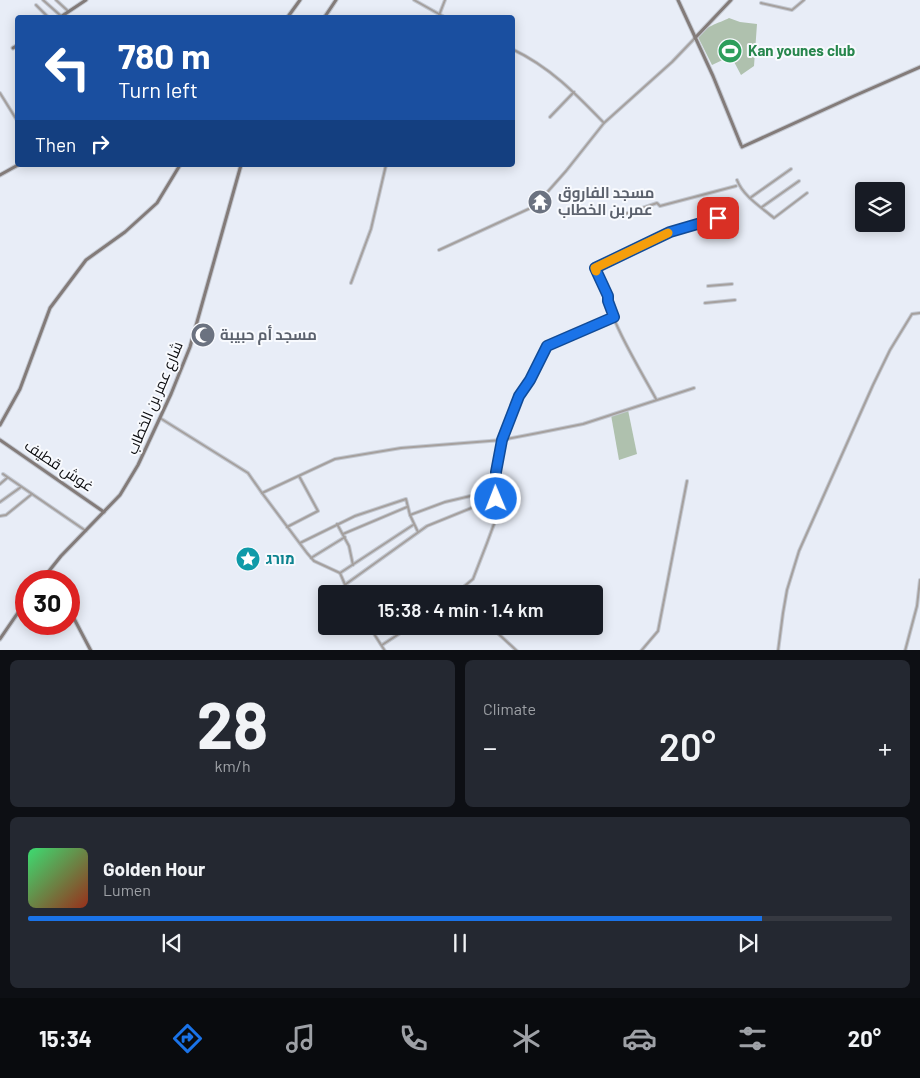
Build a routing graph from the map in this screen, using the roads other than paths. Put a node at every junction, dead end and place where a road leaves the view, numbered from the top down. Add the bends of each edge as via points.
1 (43, 0) edge
2 (56, 0) edge
3 (300, 0) edge
4 (336, 0) edge
5 (414, 0) edge
6 (445, 0) edge
7 (678, 0) edge
8 (730, 0) edge
9 (798, 0) edge
10 (804, 0) edge
11 (83, 1) edge
12 (761, 2) dead end
13 (798, 4) junction
14 (36, 5) dead end
15 (68, 12) junction
16 (440, 14) joint
17 (46, 15) edge
18 (58, 15) edge
19 (63, 15) edge
20 (289, 15) edge
21 (326, 15) edge
22 (695, 38) junction
23 (515, 50) edge
24 (920, 67) edge
25 (574, 92) junction
26 (0, 93) edge
27 (15, 117) edge
28 (550, 117) dead end
29 (604, 123) junction
30 (15, 167) edge
31 (179, 167) edge
32 (240, 167) edge
33 (386, 167) edge
34 (790, 169) dead end
35 (0, 176) edge
36 (737, 180) dead end
37 (799, 181) dead end
38 (736, 186) dead end
39 (807, 193) dead end
40 (750, 198) junction
41 (762, 208) junction
42 (730, 215) dead end
43 (616, 217) dead end
44 (439, 250) dead end
45 (351, 284) dead end
46 (732, 284) dead end
47 (708, 286) dead end
48 (735, 300) dead end
49 (705, 302) dead end
50 (920, 313) edge
51 (614, 317) junction
52 (694, 388) dead end
53 (656, 399) junction
54 (160, 418) junction
55 (0, 425) edge
56 (0, 440) edge
57 (502, 440) junction
58 (3, 474) dead end
59 (299, 476) junction
60 (8, 477) junction
61 (686, 481) dead end
62 (0, 484) edge
63 (21, 486) junction
64 (496, 490) junction
65 (262, 493) junction
66 (32, 494) junction
67 (496, 498) junction
68 (0, 502) edge
69 (408, 507) junction
70 (104, 512) junction
71 (410, 515) junction
72 (0, 516) edge
73 (337, 524) junction
74 (413, 524) junction
75 (288, 526) junction
76 (86, 531) junction
77 (418, 532) junction
78 (344, 536) junction
79 (299, 543) junction
80 (311, 558) junction
81 (352, 565) junction
82 (51, 570) edge
83 (340, 573) junction
84 (920, 580) edge
85 (346, 584) joint
86 (466, 585) edge
87 (15, 617) edge
88 (80, 629) edge
89 (375, 635) edge
90 (397, 635) edge
91 (500, 635) edge
92 (0, 639) edge
93 (382, 645) junction
94 (91, 650) edge
95 (385, 650) edge
96 (517, 650) edge
97 (640, 650) edge
98 (778, 650) edge
99 (905, 650) edge

1 - 18 street
2 - 15 street
3 - 20 street
4 - 21 street
5 - 16 street
6 - 16 street
7 - 22 street
8 - 22 street
9 - 13 street
10 - 13 street
11 - 15 street
12 - 13 street via 792,10
14 - 17 street
15 - 19 street
22 - 24 street via 742,146
22 - 29 street
23 - 25 street via 534,60
25 - 28 street
25 - 29 street
26 - 27 street
29 - 44 street via 535,206
30 - 35 street
31 - 55 street via 157,203 86,260 50,308 21,386
32 - 54 street, شارع عمر بن الخطاب via 190,347
33 - 45 street via 371,229
34 - 40 street
36 - 40 street
37 - 41 street
38 - 43 street via 660,206 657,203
39 - 41 street via 774,218
40 - 41 street
42 - 51 street via 670,232 595,268
46 - 47 street
48 - 49 street
50 - 98 street via 912,314 890,350 799,551 782,613
51 - 53 street
51 - 57 street via 547,346 519,396
52 - 53 street
53 - 57 street via 583,424
54 - 65 street via 248,473
54 - 70 street, شارع عمر بن الخطاب via 134,474
56 - 70 street, غوش قطيف
57 - 59 street via 401,448 334,459
57 - 64 street
58 - 60 street
59 - 65 street
59 - 75 street via 318,511
60 - 62 street
60 - 63 street
61 - 97 street via 658,632
63 - 66 street
63 - 68 street
64 - 67 street
64 - 71 street via 445,502
65 - 75 street
66 - 72 street via 6,515
66 - 76 street
67 - 77 street
67 - 86 street via 494,524 473,579
69 - 71 street
69 - 73 street via 406,499
69 - 78 street
70 - 76 street, شارع عمر بن الخطاب
71 - 74 street
73 - 78 street
73 - 79 street
74 - 77 street
74 - 81 street
75 - 79 street
76 - 82 street, شارع عمر بن الخطاب
77 - 85 street
78 - 80 street
78 - 81 street
79 - 80 street
80 - 83 street
81 - 83 street
83 - 85 street
84 - 99 street via 918,606
87 - 92 street
88 - 94 street
89 - 93 street
90 - 93 street
91 - 96 street
93 - 95 street

